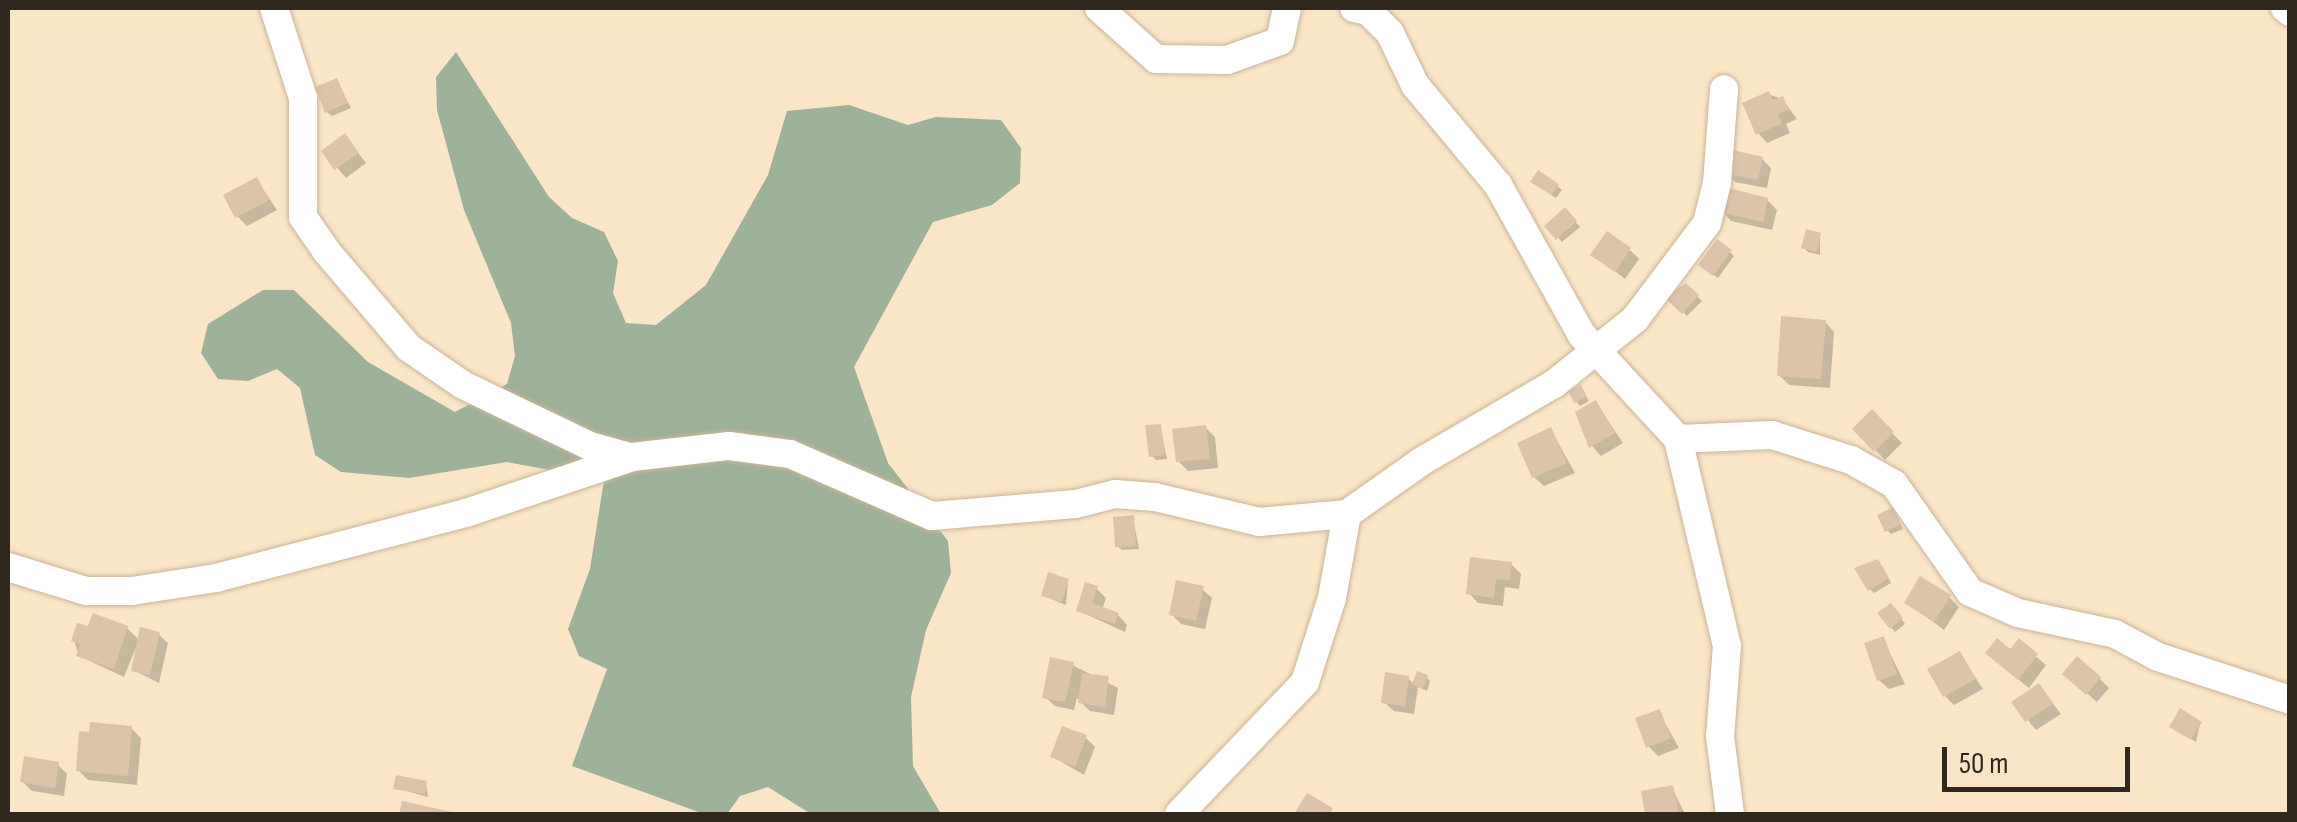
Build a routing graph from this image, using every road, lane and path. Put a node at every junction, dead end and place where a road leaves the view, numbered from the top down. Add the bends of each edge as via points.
1 (274, 8) edge
2 (1099, 8) edge
3 (1288, 8) edge
4 (1354, 8) edge
5 (1724, 90) dead end
6 (1596, 352) junction
7 (1678, 439) junction
8 (632, 457) junction
9 (1347, 514) junction
10 (8, 567) edge
11 (2290, 700) edge
12 (1179, 814) edge
13 (1730, 814) edge

1 - 8 street via 303,98 303,217 326,252 409,348 464,385 590,446
2 - 3 street via 1156,59 1227,60 1280,40
4 - 6 street via 1368,11 1390,32 1415,85 1498,185
5 - 6 street via 1717,183 1706,223 1659,292
6 - 7 street
6 - 9 street
7 - 11 street via 1772,435 1851,460 1894,484 1970,592 2018,613 2116,634 2158,657
7 - 13 street via 1727,646 1720,736
8 - 9 street via 766,446 932,516 1076,504 1115,494 1259,522
8 - 10 street via 466,513 216,578 132,591 86,590
9 - 12 street via 1332,598 1305,682

